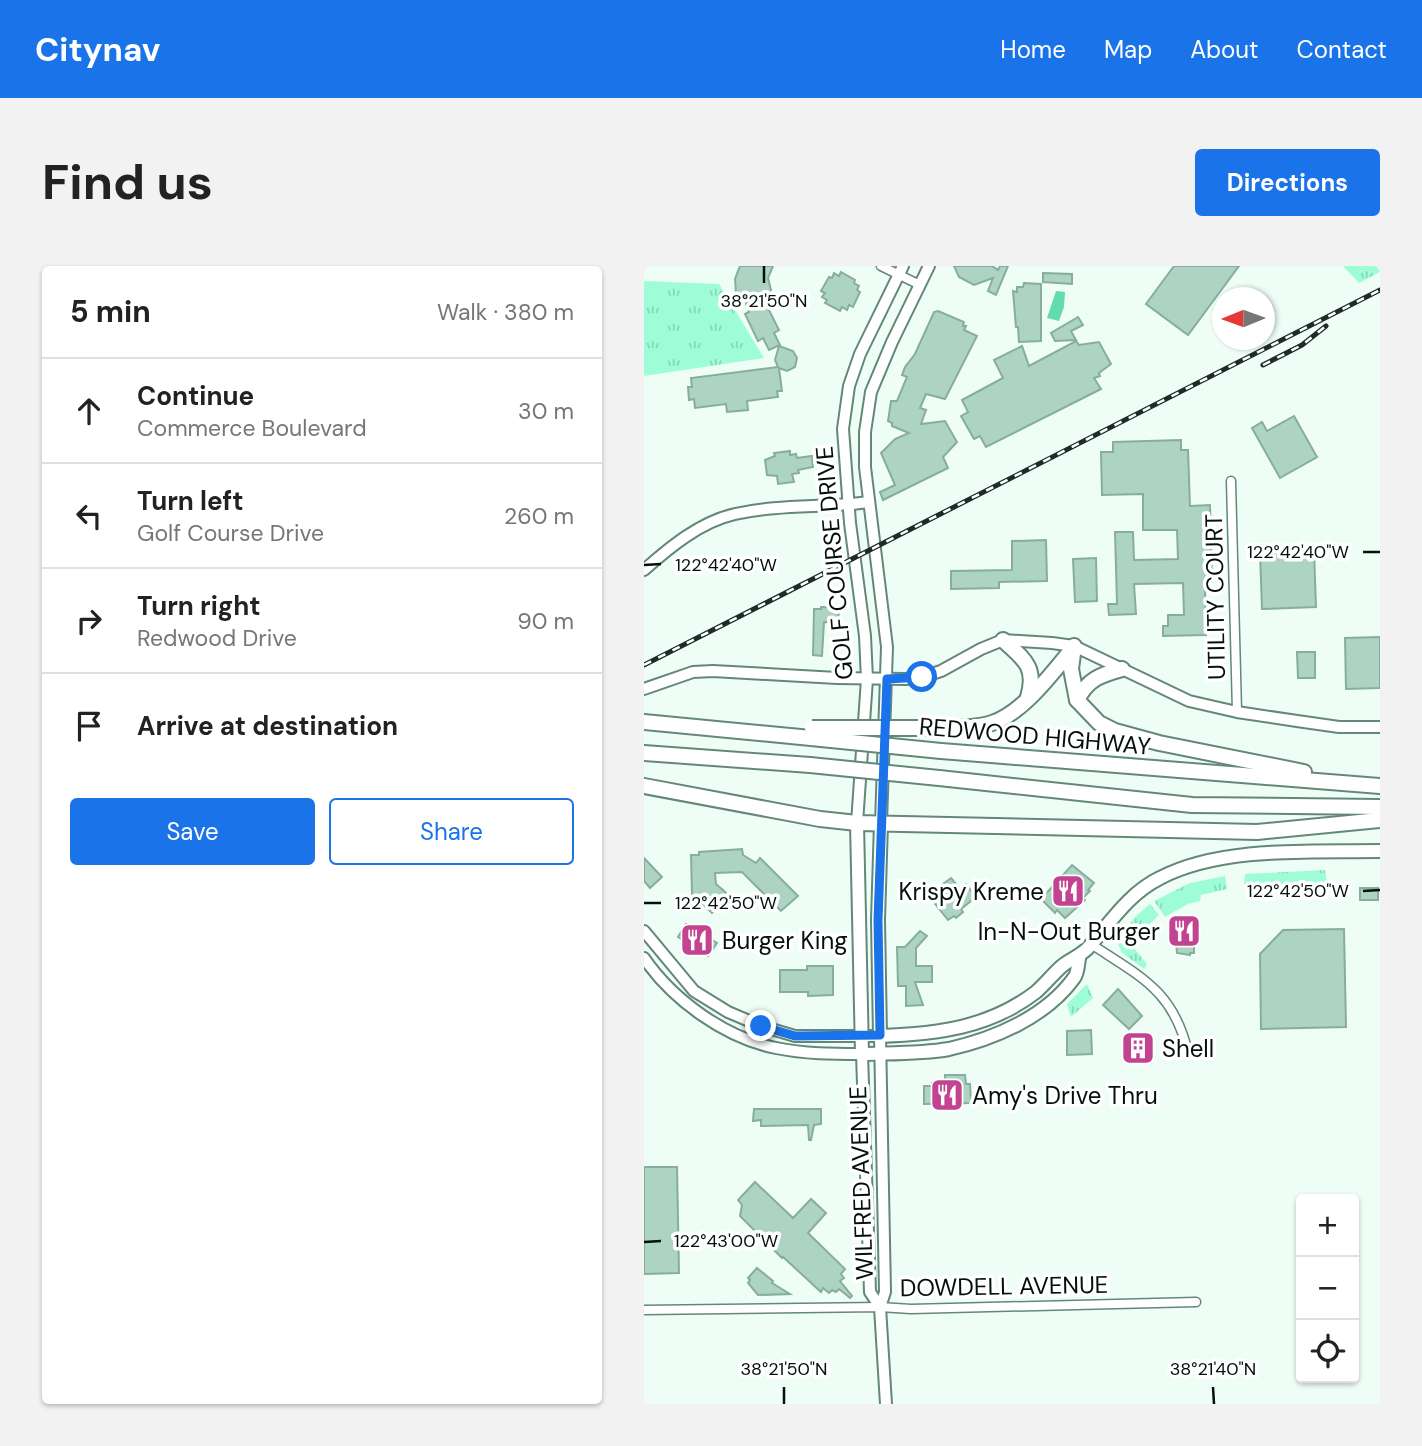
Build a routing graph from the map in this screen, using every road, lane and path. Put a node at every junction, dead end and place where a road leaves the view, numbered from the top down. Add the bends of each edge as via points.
1 (881, 266) edge
2 (929, 266) edge
3 (901, 270) edge
4 (920, 285) junction
5 (1231, 481) dead end
6 (869, 502) junction
7 (849, 505) junction
8 (644, 570) edge
9 (1003, 640) junction
10 (1074, 646) junction
11 (1122, 669) junction
12 (867, 679) junction
13 (887, 679) junction
14 (644, 689) edge
15 (1027, 698) junction
16 (1077, 700) junction
17 (1237, 712) junction
18 (651, 723) edge
19 (1380, 727) edge
20 (811, 733) junction
21 (644, 753) edge
22 (644, 786) edge
23 (1379, 786) edge
24 (1380, 807) edge
25 (1380, 820) edge
26 (857, 823) junction
27 (881, 823) junction
28 (1380, 851) edge
29 (644, 933) edge
30 (1091, 944) junction
31 (644, 958) edge
32 (1079, 958) junction
33 (728, 1012) junction
34 (720, 1026) junction
35 (880, 1035) junction
36 (861, 1036) junction
37 (880, 1053) junction
38 (862, 1054) junction
39 (1188, 1054) dead end
40 (1196, 1302) dead end
41 (880, 1307) junction
42 (644, 1310) edge
43 (886, 1404) edge

1 - 3 street
2 - 4 street, GOLF COURSE DRIVE
3 - 4 street
3 - 7 street, GOLF COURSE DRIVE via 849,386 843,429
4 - 6 street, GOLF COURSE DRIVE via 871,392 865,432
5 - 17 street, UTILITY COURT
6 - 7 street
6 - 13 street, GOLF COURSE DRIVE
7 - 8 street via 733,514 694,531
7 - 12 street, GOLF COURSE DRIVE
9 - 10 street
9 - 13 street via 941,671
9 - 15 highway via 1029,668 1032,682
10 - 11 street
10 - 15 highway
10 - 16 highway
11 - 16 highway via 1093,679
11 - 17 street via 1189,701
12 - 13 street
12 - 14 street via 713,671
12 - 26 street, GOLF COURSE DRIVE
13 - 27 street, GOLF COURSE DRIVE
15 - 20 highway, bridge via 1010,715 971,727
16 - 23 highway via 1115,732
17 - 19 street via 1339,727
18 - 20 highway, REDWOOD HIGHWAY
20 - 23 highway, REDWOOD HIGHWAY, bridge via 941,751
21 - 24 highway, REDWOOD HIGHWAY, bridge via 810,765 1192,805
22 - 26 highway
25 - 27 highway via 1256,832
26 - 27 highway
26 - 36 main road, GOLF COURSE DRIVE
27 - 35 main road, GOLF COURSE DRIVE
28 - 30 main road via 1286,852 1179,868 1143,887
29 - 33 street via 694,991
30 - 32 main road
30 - 39 street via 1150,983 1172,1009
31 - 34 street via 671,992
32 - 35 main road via 1064,964 1018,1004 984,1021 929,1034
32 - 37 main road via 1076,976 1045,1007 1005,1031 950,1049
33 - 34 street
33 - 36 street via 795,1036
34 - 38 street via 774,1048 810,1054
35 - 36 street
35 - 37 street, WILFRED AVENUE
36 - 38 main road, WILFRED AVENUE
37 - 38 main road
37 - 41 street, WILFRED AVENUE via 885,1292
38 - 41 street, WILFRED AVENUE via 870,1293
40 - 41 street, DOWDELL AVENUE
41 - 42 street, DOWDELL AVENUE
41 - 43 street

